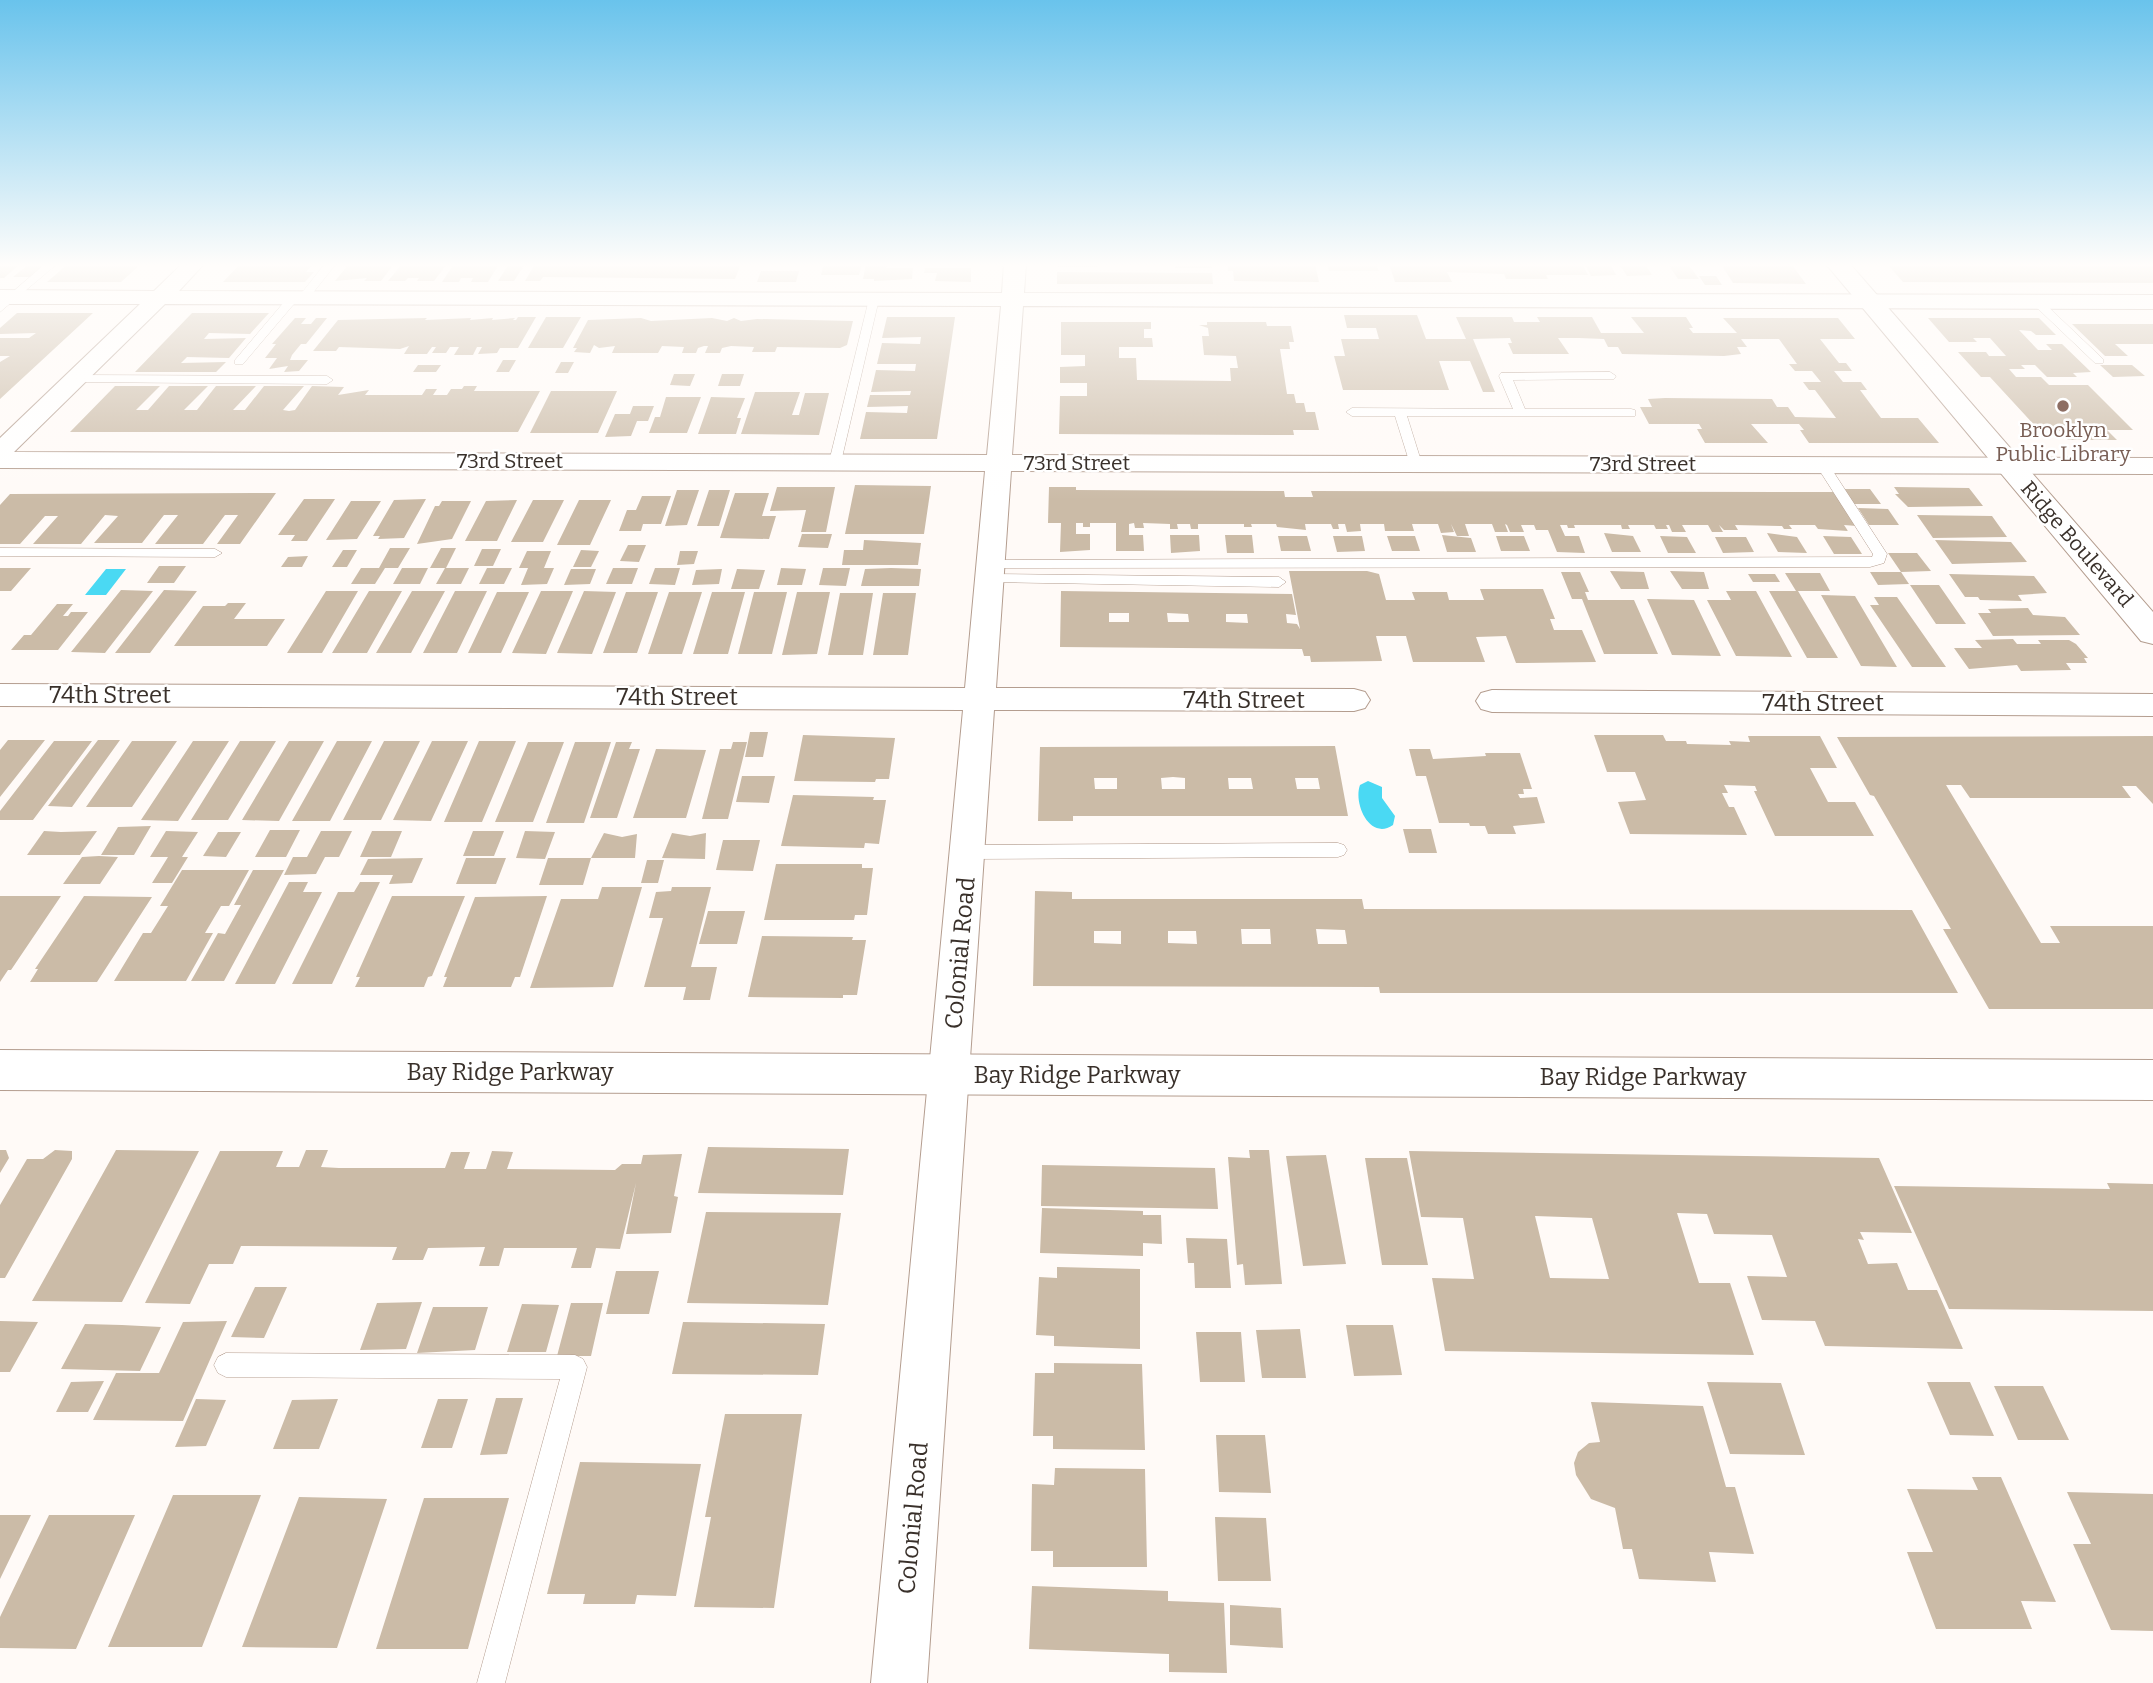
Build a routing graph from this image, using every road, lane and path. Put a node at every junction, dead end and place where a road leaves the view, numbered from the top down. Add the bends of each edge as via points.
1 (113, 343) edge
2 (258, 343) edge
3 (864, 343) edge
4 (1009, 343) edge
5 (1905, 343) edge
6 (2080, 343) edge
7 (2099, 360) dead end
8 (240, 362) dead end
9 (1610, 376) dead end
10 (76, 379) junction
11 (327, 380) dead end
12 (1352, 412) dead end
13 (1400, 412) junction
14 (1521, 413) junction
15 (1631, 413) dead end
16 (0, 452) edge
17 (0, 460) edge
18 (835, 462) junction
19 (1000, 462) junction
20 (1416, 464) junction
21 (1822, 465) junction
22 (2010, 466) junction
23 (2153, 466) edge
24 (0, 552) edge
25 (215, 553) dead end
26 (992, 571) junction
27 (1279, 582) dead end
28 (2153, 633) edge
29 (0, 695) edge
30 (981, 698) junction
31 (1354, 700) dead end
32 (1492, 701) dead end
33 (2153, 705) edge
34 (1338, 850) dead end
35 (969, 852) junction
36 (0, 1070) edge
37 (951, 1074) junction
38 (2153, 1080) edge
39 (226, 1365) dead end
40 (491, 1683) edge
41 (899, 1683) edge

1 - 10 street
2 - 8 lane
3 - 18 lane
4 - 19 street, Colonial Road
5 - 22 street, Ridge Boulevard
6 - 7 lane
9 - 14 lane via 1505,376
10 - 11 lane
10 - 16 street
12 - 13 lane
13 - 14 lane
13 - 20 lane
14 - 15 lane
17 - 18 street, 73rd Street
18 - 19 street, 73rd Street
19 - 20 street, 73rd Street
19 - 26 street, Colonial Road
20 - 21 street, 73rd Street
21 - 22 street, 73rd Street
21 - 26 lane via 1880,554 1879,560
22 - 23 street, 73rd Street
22 - 28 street, Ridge Boulevard
24 - 25 lane
26 - 27 lane
26 - 30 street, Colonial Road
29 - 30 street, 74th Street
30 - 31 street, 74th Street
30 - 35 street, Colonial Road
32 - 33 street, 74th Street
34 - 35 lane
35 - 37 street, Colonial Road
36 - 37 street, Bay Ridge Parkway
37 - 38 street, Bay Ridge Parkway
37 - 41 street, Colonial Road
39 - 40 lane via 575,1367

